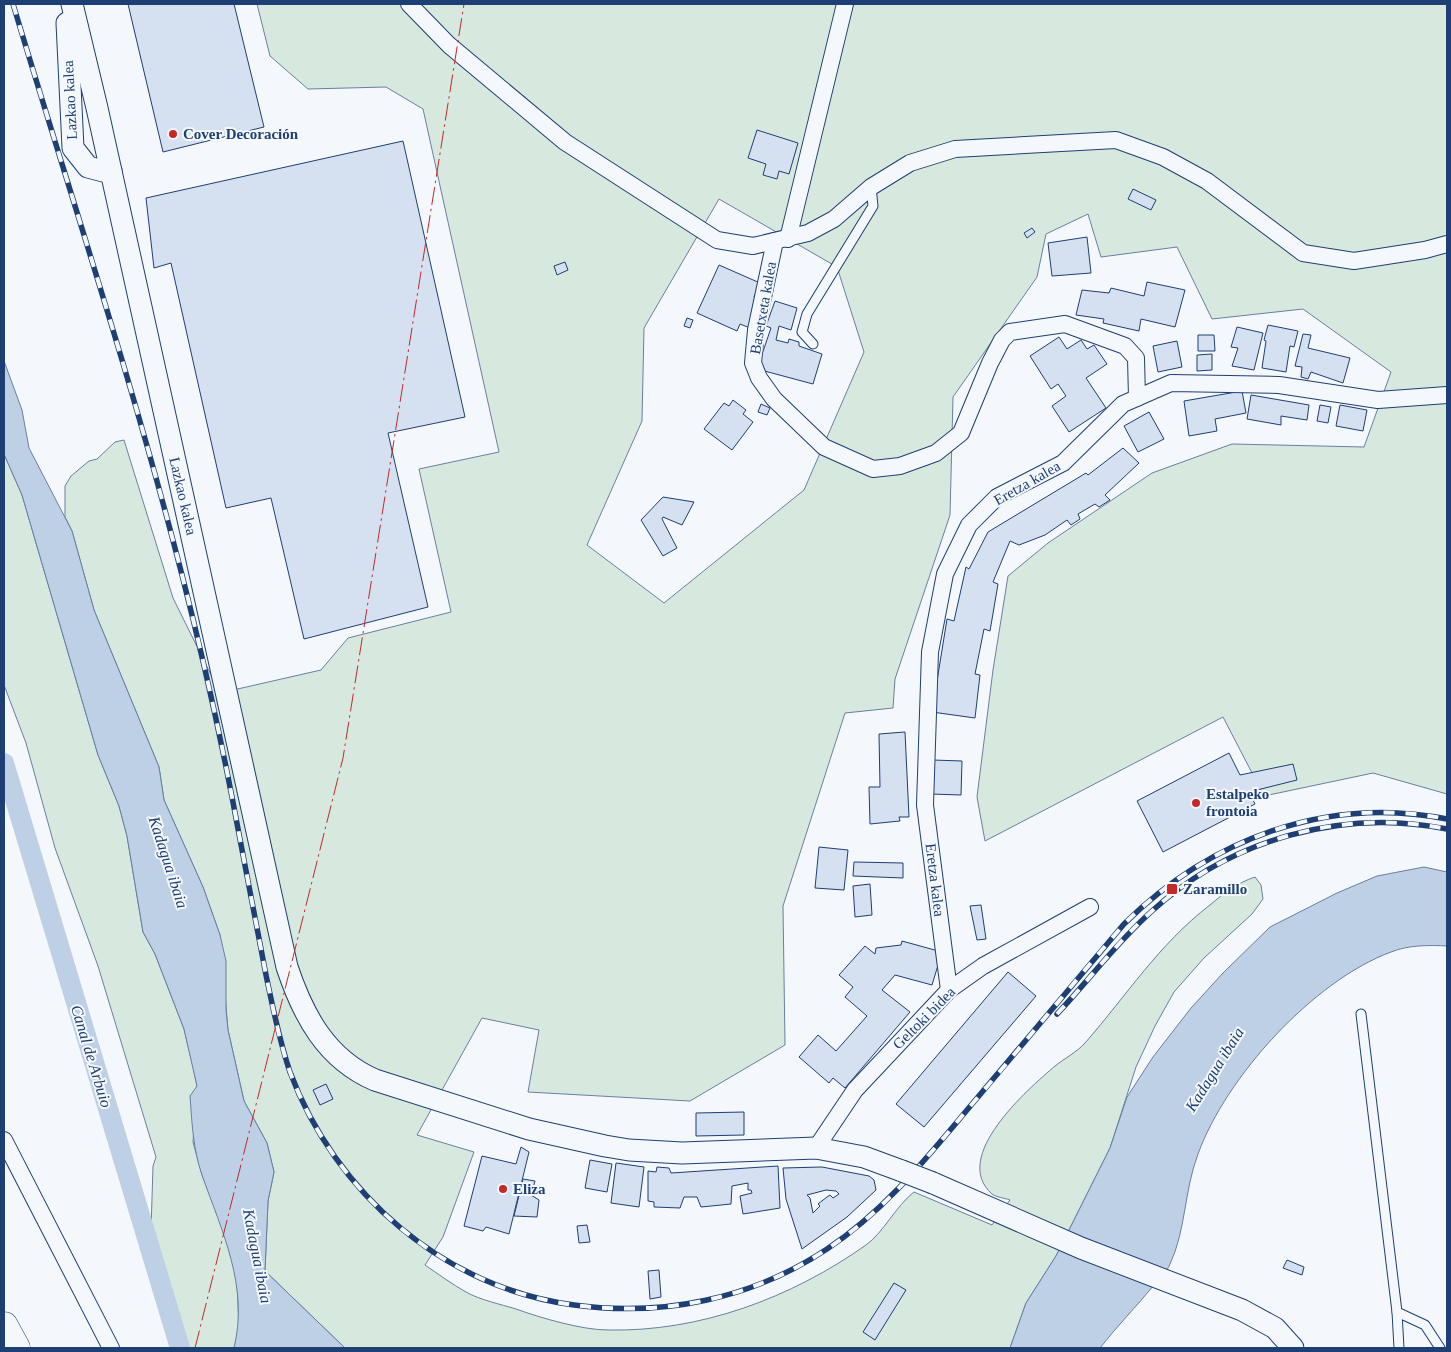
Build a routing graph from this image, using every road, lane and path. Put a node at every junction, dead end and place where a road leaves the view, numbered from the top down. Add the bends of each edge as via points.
1 (66, 4) edge
2 (72, 4) edge
3 (409, 4) edge
4 (845, 4) edge
5 (110, 171) junction
6 (872, 188) junction
7 (781, 240) junction
8 (1447, 244) edge
9 (813, 344) dead end
10 (1447, 395) edge
11 (1137, 398) junction
12 (1090, 907) dead end
13 (949, 990) junction
14 (1361, 1014) dead end
15 (4, 1140) edge
16 (816, 1148) junction
17 (1397, 1312) junction
18 (4, 1326) edge
19 (16, 1348) edge
20 (111, 1348) edge
21 (1293, 1348) edge
22 (1399, 1348) edge
23 (1440, 1348) edge

1 - 5 street, Lazkao kalea via 72,148 88,167
2 - 5 street, Lazkao kalea
3 - 7 street via 448,45 565,142 717,240 753,246
4 - 7 street, Basetxeta kalea
5 - 16 street, Lazkao kalea via 287,967 307,1018 321,1038 359,1073 510,1124 572,1140 621,1149 682,1154
6 - 7 street via 834,219 808,233
6 - 8 street via 910,163 954,149 1116,140 1162,157 1207,181 1303,253 1354,261
6 - 9 lane via 873,206 807,314 802,332
7 - 11 street, Basetxeta kalea via 755,339 753,363 759,378 774,399 824,447 873,469 900,466 936,453 961,433 990,363 1010,332 1065,324 1125,346 1136,358
10 - 11 street, Eretza kalea via 1378,400 1279,385 1172,383
11 - 13 street, Eretza kalea via 1124,404 1063,464 997,497 969,525 945,574 930,652 925,805
12 - 13 street, Geltoki bidea via 984,966
13 - 16 street, Geltoki bidea via 855,1090
14 - 17 lane
15 - 20 street
16 - 21 street, Lazkao kalea, bridge via 864,1157 902,1171 1036,1229 1242,1310 1275,1328
17 - 22 lane
17 - 23 lane via 1425,1326
18 - 19 highway

